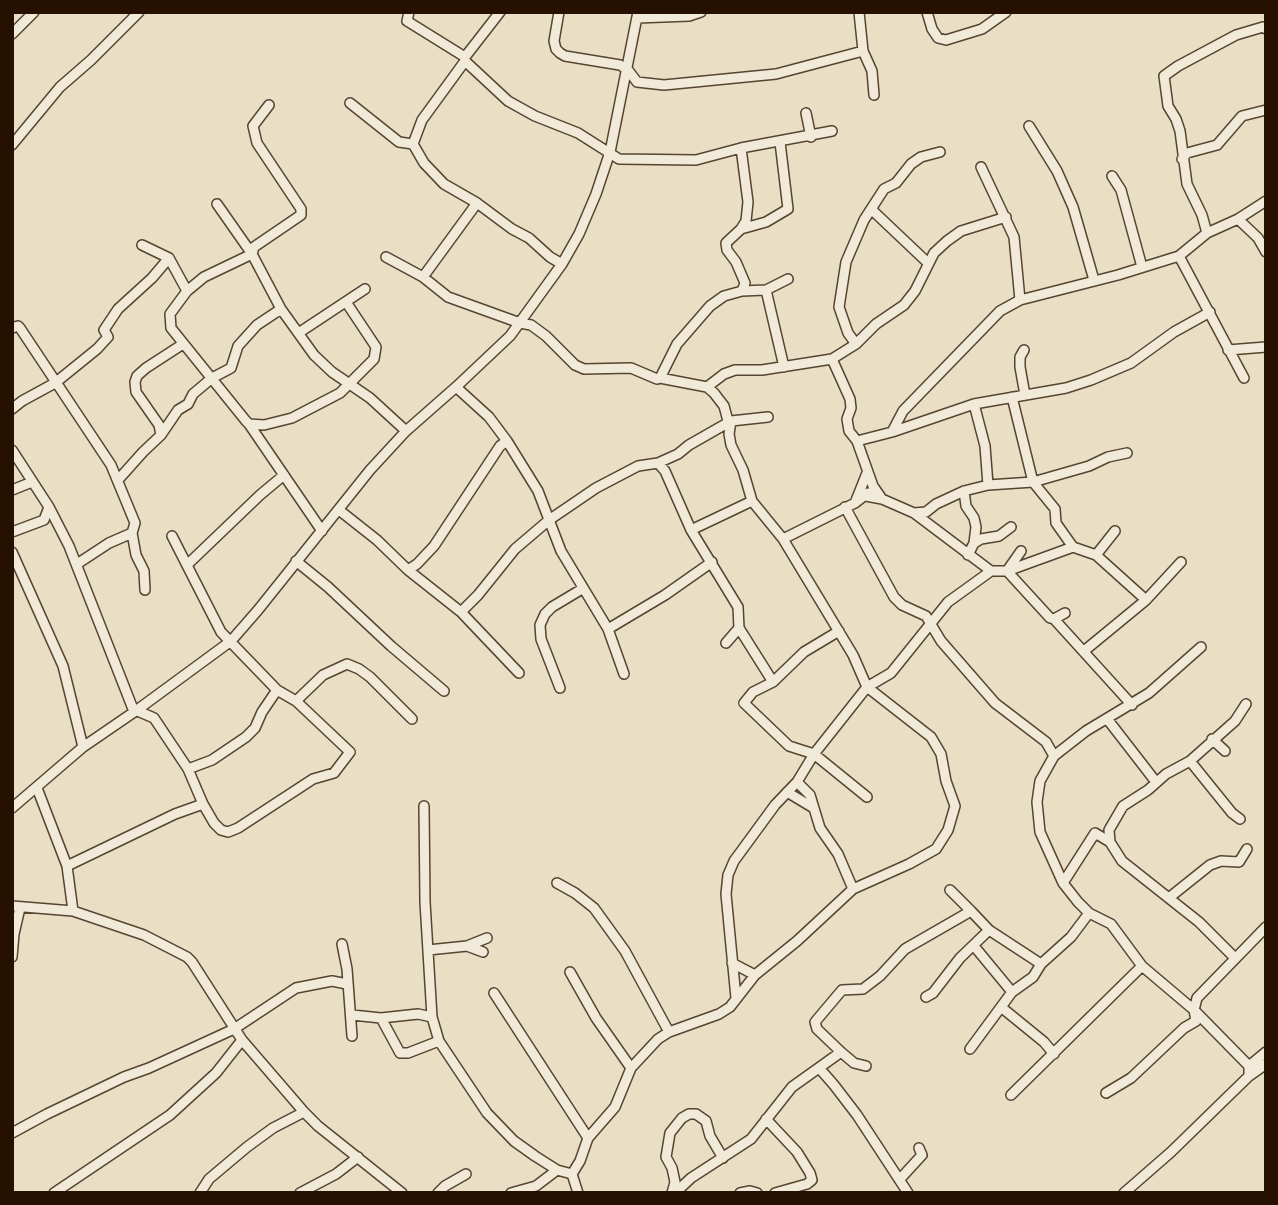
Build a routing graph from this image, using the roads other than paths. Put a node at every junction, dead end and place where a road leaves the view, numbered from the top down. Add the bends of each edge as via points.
1 (34, 12) edge
2 (139, 12) edge
3 (409, 12) edge
4 (500, 12) edge
5 (559, 12) edge
6 (701, 12) edge
7 (859, 12) edge
8 (928, 12) edge
9 (1006, 12) edge
10 (637, 15) edge
11 (994, 16) edge
12 (1266, 29) edge
13 (12, 34) edge
14 (863, 51) junction
15 (465, 59) junction
16 (628, 70) junction
17 (874, 95) dead end
18 (351, 103) dead end
19 (269, 105) dead end
20 (1266, 110) edge
21 (806, 113) dead end
22 (1029, 126) dead end
23 (832, 131) dead end
24 (810, 137) junction
25 (780, 142) junction
26 (413, 144) junction
27 (12, 145) edge
28 (741, 148) junction
29 (610, 152) junction
30 (940, 152) dead end
31 (1182, 159) junction
32 (981, 167) dead end
33 (1112, 176) dead end
34 (1266, 201) edge
35 (477, 203) junction
36 (217, 204) dead end
37 (871, 209) junction
38 (1006, 217) junction
39 (1238, 219) junction
40 (741, 229) junction
41 (1207, 233) junction
42 (142, 245) dead end
43 (1266, 252) edge
44 (252, 254) junction
45 (1179, 256) junction
46 (386, 257) dead end
47 (169, 258) junction
48 (928, 263) junction
49 (562, 264) junction
50 (1142, 267) junction
51 (423, 277) junction
52 (788, 279) dead end
53 (1094, 280) junction
54 (365, 289) dead end
55 (766, 289) junction
56 (187, 291) junction
57 (742, 291) junction
58 (1020, 300) junction
59 (346, 302) junction
60 (281, 309) junction
61 (1210, 312) junction
62 (520, 323) junction
63 (12, 328) edge
64 (300, 332) junction
65 (184, 344) junction
66 (856, 344) junction
67 (1266, 346) edge
68 (1024, 350) dead end
69 (1228, 350) junction
70 (832, 359) junction
71 (784, 367) junction
72 (212, 378) junction
73 (660, 378) junction
74 (1244, 378) dead end
75 (55, 383) junction
76 (351, 383) junction
77 (456, 387) junction
78 (707, 387) junction
79 (1025, 395) junction
80 (1012, 397) junction
81 (974, 404) junction
82 (12, 409) edge
83 (768, 417) dead end
84 (731, 421) junction
85 (249, 424) junction
86 (405, 431) junction
87 (891, 432) junction
88 (161, 435) junction
89 (507, 441) junction
90 (857, 441) junction
91 (12, 450) edge
92 (1127, 453) dead end
93 (657, 463) junction
94 (867, 473) junction
95 (284, 475) junction
96 (118, 480) junction
97 (32, 482) junction
98 (1033, 482) junction
99 (988, 485) junction
100 (873, 486) junction
101 (12, 490) edge
102 (964, 492) junction
103 (866, 496) junction
104 (882, 499) junction
105 (752, 501) junction
106 (855, 503) junction
107 (49, 507) junction
108 (845, 507) junction
109 (338, 510) junction
110 (927, 516) junction
111 (549, 520) junction
112 (1010, 527) dead end
113 (691, 530) junction
114 (322, 531) junction
115 (1115, 531) dead end
116 (12, 533) edge
117 (132, 533) junction
118 (172, 536) dead end
119 (783, 539) junction
120 (974, 543) junction
121 (1073, 547) junction
122 (1021, 551) dead end
123 (12, 552) edge
124 (968, 555) junction
125 (1096, 555) junction
126 (296, 561) junction
127 (712, 562) junction
128 (1181, 562) dead end
129 (77, 564) junction
130 (188, 564) junction
131 (408, 570) junction
132 (991, 571) junction
133 (1007, 571) junction
134 (582, 589) junction
135 (145, 590) dead end
136 (1146, 600) junction
137 (461, 612) junction
138 (1065, 613) dead end
139 (1054, 619) junction
140 (930, 623) junction
141 (739, 628) junction
142 (608, 629) junction
143 (839, 631) junction
144 (231, 641) junction
145 (726, 643) dead end
146 (1201, 647) dead end
147 (1084, 651) junction
148 (519, 673) dead end
149 (624, 674) dead end
150 (773, 682) junction
151 (867, 687) junction
152 (560, 688) dead end
153 (277, 690) junction
154 (444, 691) dead end
155 (296, 701) junction
156 (1246, 704) dead end
157 (1132, 705) junction
158 (137, 710) junction
159 (412, 719) dead end
160 (1108, 719) junction
161 (1212, 739) junction
162 (83, 747) junction
163 (1225, 751) dead end
164 (814, 754) junction
165 (1054, 756) junction
166 (1190, 761) junction
167 (188, 769) junction
168 (797, 782) junction
169 (1156, 782) junction
170 (37, 788) junction
171 (788, 792) junction
172 (867, 797) dead end
173 (203, 804) junction
174 (424, 806) dead end
175 (812, 807) junction
176 (12, 808) edge
177 (1240, 819) dead end
178 (1110, 842) junction
179 (1247, 849) dead end
180 (66, 866) junction
181 (557, 883) dead end
182 (1063, 883) junction
183 (853, 889) junction
184 (950, 890) dead end
185 (1170, 897) junction
186 (16, 907) edge
187 (73, 911) junction
188 (971, 911) junction
189 (1089, 913) junction
190 (1266, 927) edge
191 (989, 930) junction
192 (487, 938) dead end
193 (342, 944) dead end
194 (467, 946) junction
195 (974, 946) junction
196 (428, 950) junction
197 (483, 952) dead end
198 (12, 957) edge
199 (1235, 958) junction
200 (732, 963) junction
201 (1041, 964) junction
202 (1142, 966) junction
203 (570, 972) dead end
204 (755, 975) junction
205 (347, 984) junction
206 (1012, 992) junction
207 (494, 993) dead end
208 (926, 997) dead end
209 (737, 998) junction
210 (1002, 1007) junction
211 (1194, 1010) junction
212 (352, 1015) junction
213 (432, 1017) junction
214 (381, 1018) junction
215 (234, 1029) junction
216 (669, 1032) junction
217 (352, 1036) dead end
218 (242, 1040) junction
219 (439, 1041) junction
220 (970, 1049) dead end
221 (841, 1052) junction
222 (1266, 1052) edge
223 (1054, 1054) junction
224 (1266, 1064) edge
225 (866, 1066) dead end
226 (1249, 1066) junction
227 (631, 1068) junction
228 (820, 1069) junction
229 (1249, 1076) junction
230 (1106, 1093) dead end
231 (1012, 1095) dead end
232 (304, 1112) junction
233 (765, 1119) junction
234 (12, 1133) edge
235 (588, 1138) junction
236 (919, 1148) dead end
237 (358, 1157) junction
238 (723, 1158) junction
239 (557, 1170) junction
240 (466, 1174) dead end
241 (572, 1174) junction
242 (901, 1179) junction
243 (1131, 1191) edge
244 (54, 1193) edge
245 (200, 1193) edge
246 (300, 1193) edge
247 (402, 1193) edge
248 (439, 1193) edge
249 (512, 1193) edge
250 (578, 1193) edge
251 (673, 1193) edge
252 (775, 1193) edge
253 (908, 1193) edge

1 - 13 street
2 - 27 street via 60,87
3 - 15 street via 407,21
4 - 15 street
5 - 16 street via 554,41 560,53
6 - 10 street
7 - 14 street
8 - 11 street via 932,29 946,40 982,29
9 - 11 street
10 - 16 street
12 - 31 street via 1236,35 1164,76 1168,106 1180,131
14 - 16 street via 776,74 664,85 637,82
14 - 17 street via 872,71
15 - 26 street via 422,120
15 - 29 street via 508,101
16 - 29 street
18 - 26 street via 399,142
19 - 44 street via 253,126 257,143 301,215 254,247
20 - 31 street via 1242,117 1217,145 1187,153
21 - 24 street
22 - 53 street via 1073,207
23 - 24 street
24 - 25 street
25 - 28 street
25 - 40 street via 788,209
26 - 35 street via 444,184
28 - 29 street via 696,160 619,159
28 - 40 street via 748,202
29 - 49 street via 583,224
30 - 37 street via 911,164 897,183 884,189
31 - 41 street
32 - 38 street
33 - 50 street via 1121,190
34 - 39 street
35 - 49 street
35 - 51 street
36 - 44 street
37 - 48 street
37 - 66 street via 845,262 839,307
38 - 48 street via 961,231
38 - 58 street via 1013,237
39 - 41 street
39 - 43 street
40 - 57 street via 726,243 745,283
41 - 45 street
42 - 47 street
44 - 56 street via 204,277
44 - 60 street
45 - 50 street
45 - 61 street
46 - 51 street
47 - 56 street
47 - 75 street via 118,309 104,330 108,337
48 - 66 street via 904,305
49 - 62 street
50 - 53 street
51 - 62 street via 448,297
52 - 55 street
53 - 58 street
54 - 59 street
55 - 57 street
55 - 71 street
56 - 65 street via 169,321
57 - 73 street via 724,296 693,324
58 - 87 street via 1000,311 904,411
59 - 64 street
59 - 76 street via 376,346 374,359
60 - 64 street
60 - 72 street via 257,325 238,346 230,368
61 - 69 street
61 - 79 street via 1131,363 1066,388
62 - 73 street via 531,325 584,369 631,368
62 - 77 street
63 - 75 street via 20,328
64 - 76 street via 314,355
65 - 72 street
65 - 88 street via 146,368 135,382
66 - 70 street
67 - 69 street
68 - 79 street via 1020,367
69 - 74 street
70 - 71 street
70 - 90 street via 850,399 849,431
71 - 78 street via 735,370
72 - 85 street
72 - 88 street via 178,410
73 - 78 street
75 - 82 street
75 - 96 street
76 - 85 street via 292,418
76 - 86 street
77 - 86 street
77 - 89 street
78 - 84 street
79 - 80 street
80 - 81 street
80 - 98 street
81 - 87 street
81 - 99 street via 985,446
83 - 84 street
84 - 93 street
84 - 105 street via 730,444
85 - 95 street
86 - 109 street
87 - 90 street
88 - 96 street
89 - 111 street via 538,491
89 - 131 street via 433,546
90 - 94 street
91 - 97 street
92 - 98 street
93 - 111 street via 616,477
93 - 113 street via 665,471
94 - 100 street
94 - 106 street
95 - 114 street
95 - 130 street
96 - 117 street via 135,523
97 - 101 street
97 - 107 street
98 - 99 street
98 - 121 street via 1055,509 1056,523
99 - 102 street
100 - 103 street
100 - 104 street
102 - 110 street
102 - 120 street via 976,527
103 - 104 street
103 - 106 street
104 - 110 street
105 - 113 street
105 - 119 street
106 - 108 street
107 - 116 street via 44,520
107 - 129 street
108 - 119 street
108 - 140 street via 894,597
109 - 114 street
109 - 131 street
110 - 124 street
111 - 134 street
111 - 137 street via 515,549
112 - 120 street via 999,536
113 - 127 street
114 - 126 street
115 - 125 street
117 - 129 street
117 - 135 street
118 - 130 street
119 - 143 street
120 - 124 street
121 - 125 street
121 - 133 street
122 - 133 street
123 - 162 street via 63,666
124 - 132 street
125 - 136 street
126 - 144 street
126 - 154 street
127 - 141 street via 738,607
127 - 142 street
128 - 136 street
129 - 158 street via 123,688
130 - 144 street via 221,632
131 - 137 street
132 - 133 street
132 - 140 street via 948,602
133 - 139 street
134 - 142 street
134 - 152 street via 552,607 541,625 541,639
136 - 147 street
137 - 148 street
138 - 139 street
139 - 147 street
140 - 151 street via 891,673
140 - 165 street via 995,702 1046,742
141 - 145 street
141 - 150 street
142 - 149 street
143 - 150 street via 804,652
143 - 151 street
144 - 153 street
144 - 158 street
146 - 157 street
147 - 157 street
150 - 164 street via 753,692 744,703 789,746
151 - 164 street
151 - 183 street via 931,737 941,754 955,806 936,849
153 - 155 street
153 - 167 street via 246,737 212,760
155 - 159 street via 323,675 347,664 370,677
155 - 173 street via 349,749 334,773 313,779 228,832 221,830
156 - 161 street
157 - 160 street
158 - 162 street
158 - 167 street via 154,718
160 - 165 street
160 - 169 street
161 - 163 street
161 - 166 street
162 - 170 street
164 - 168 street
164 - 172 street
165 - 182 street via 1041,781 1037,802 1040,832
166 - 169 street
166 - 177 street
167 - 173 street
168 - 171 street
168 - 175 street via 810,795
169 - 178 street via 1123,806 1109,830
170 - 176 street
170 - 180 street
171 - 175 street
171 - 200 street via 728,875
173 - 180 street
174 - 196 street
175 - 183 street
178 - 182 street via 1095,834
178 - 185 street via 1122,861
179 - 185 street via 1239,862 1210,864
180 - 187 street
181 - 216 street via 594,908 625,951
182 - 189 street
183 - 204 street
184 - 188 street
185 - 199 street
186 - 187 street
186 - 198 street
187 - 215 street via 144,935 187,957
188 - 191 street
188 - 221 street via 905,949 863,989 842,990 815,1022
189 - 201 street
189 - 202 street via 1111,924
190 - 199 street
191 - 195 street
191 - 201 street
192 - 194 street
193 - 205 street
194 - 196 street
194 - 197 street
195 - 206 street
195 - 208 street
196 - 213 street
199 - 211 street via 1197,998
200 - 204 street
200 - 209 street
201 - 206 street via 1033,977
202 - 211 street
202 - 223 street
203 - 227 street
204 - 209 street
205 - 212 street
205 - 215 street via 332,981 296,988
206 - 210 street
207 - 235 street
209 - 216 street via 719,1014
210 - 220 street
210 - 223 street
211 - 226 street
211 - 230 street via 1196,1021 1131,1079
212 - 214 street
212 - 217 street
213 - 214 street
213 - 219 street
214 - 219 street via 401,1052
215 - 218 street
215 - 234 street
216 - 227 street
218 - 232 street
218 - 244 street via 216,1073 170,1115
219 - 239 street via 487,1113 514,1141
221 - 225 street
221 - 228 street
222 - 226 street
223 - 231 street
224 - 229 street
226 - 229 street
227 - 235 street via 615,1107
228 - 233 street via 792,1087
228 - 242 street
229 - 243 street
232 - 237 street
232 - 245 street via 247,1147
233 - 238 street via 751,1139
233 - 252 street via 797,1152 811,1180
235 - 241 street
236 - 242 street via 922,1154
237 - 246 street
237 - 247 street
238 - 251 street
238 - 251 street via 706,1121 696,1114 682,1118 670,1133 666,1157 673,1168
239 - 241 street
239 - 249 street via 536,1186
240 - 248 street
241 - 250 street
242 - 253 street

